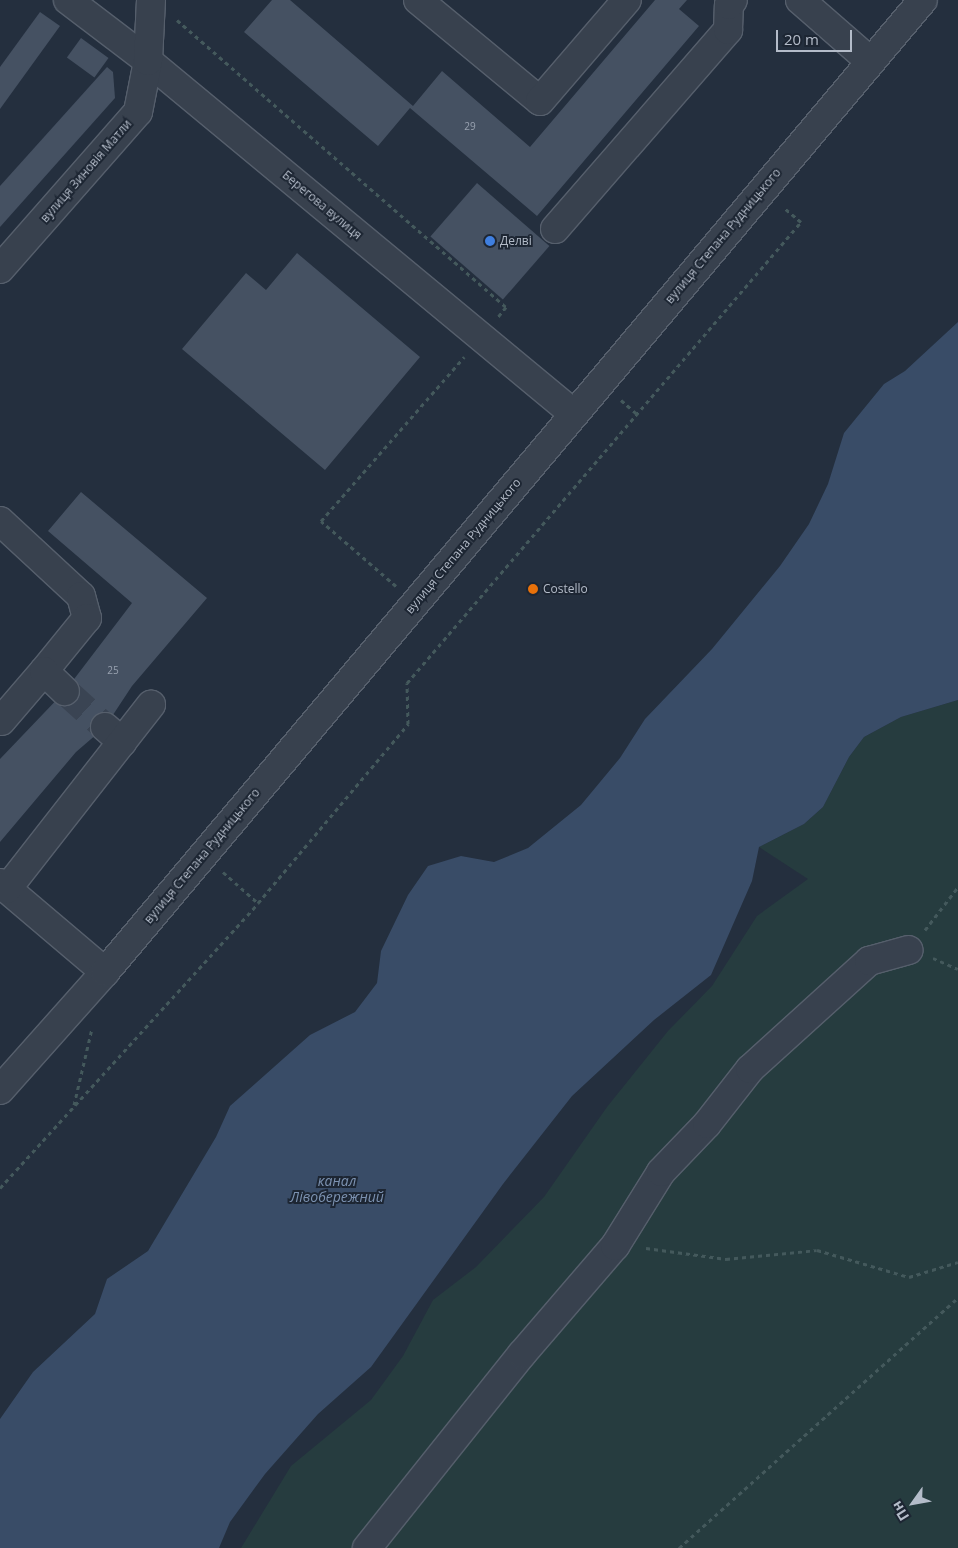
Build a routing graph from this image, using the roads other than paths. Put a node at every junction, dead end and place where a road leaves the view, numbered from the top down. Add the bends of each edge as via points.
1 (68, 0) edge
2 (418, 0) edge
3 (627, 0) edge
4 (733, 0) edge
5 (800, 0) edge
6 (923, 0) edge
7 (160, 7) edge
8 (148, 61) junction
9 (870, 62) junction
10 (555, 229) dead end
11 (0, 269) edge
12 (574, 414) junction
13 (0, 521) edge
14 (44, 671) junction
15 (65, 691) tunnel mouth
16 (151, 705) dead end
17 (1, 721) edge
18 (3, 886) edge
19 (909, 950) road end
20 (105, 972) junction
21 (0, 1090) edge
22 (367, 1548) edge

1 - 8 street, Берегова вулиця
2 - 3 street via 540,101
4 - 10 street via 729,5 728,30
5 - 9 street
6 - 9 street, вулиця Степана Рудницького
7 - 8 street, вулиця Зиновія Матли
8 - 11 street, вулиця Зиновія Матли via 138,112
8 - 12 street, Берегова вулиця
9 - 12 street, вулиця Степана Рудницького
12 - 20 street, вулиця Степана Рудницького
13 - 14 street via 81,596 87,618
14 - 15 street
14 - 17 street
16 - 18 street via 113,735
18 - 20 street
19 - 22 street via 869,961 750,1070 707,1124 660,1172 615,1246 522,1354
20 - 21 street, вулиця Степана Рудницького

